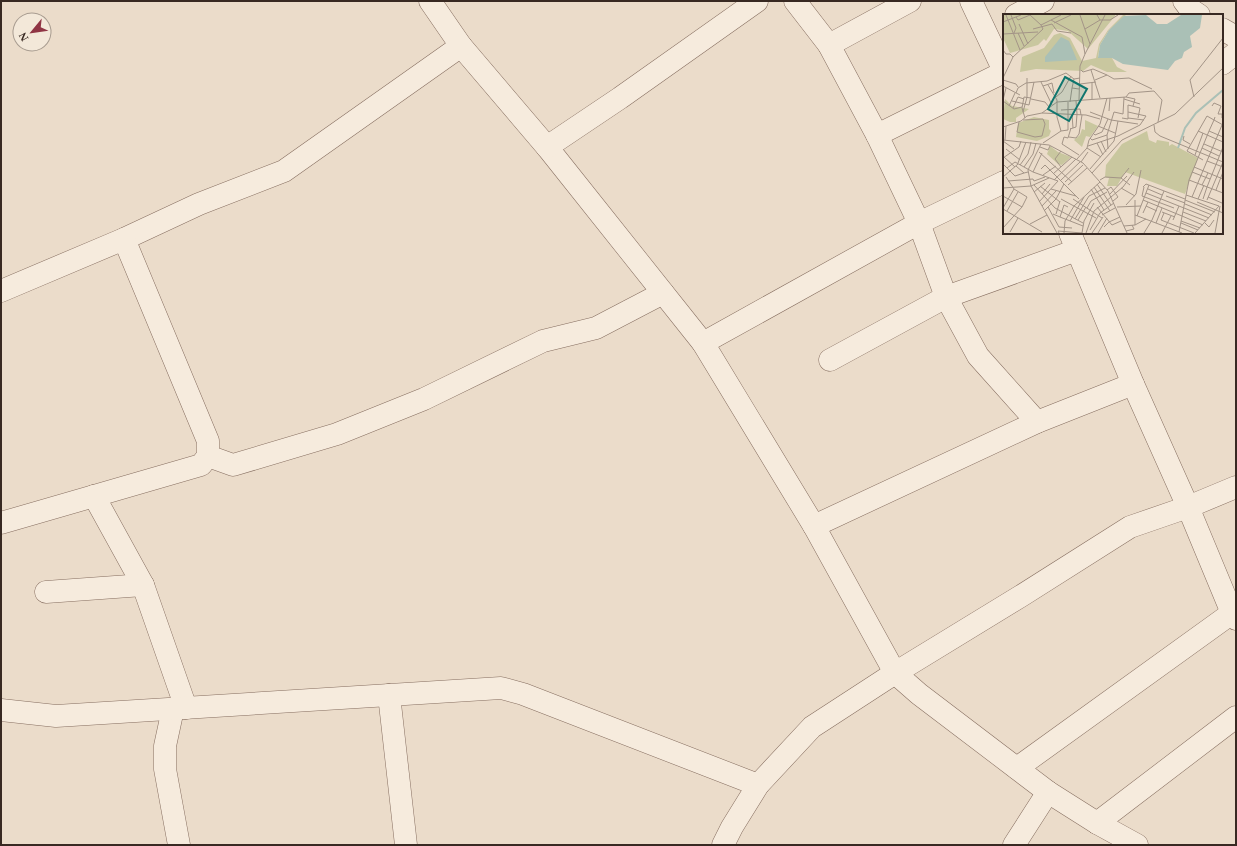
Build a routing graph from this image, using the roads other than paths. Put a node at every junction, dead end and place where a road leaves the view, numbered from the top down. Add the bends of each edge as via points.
1 (430, 1) edge
2 (757, 1) edge
3 (795, 1) edge
4 (910, 1) edge
5 (971, 1) edge
6 (1043, 1) edge
7 (1184, 1) edge
8 (1018, 14) edge
9 (1198, 14) edge
10 (995, 26) edge
11 (1223, 30) edge
12 (1236, 38) edge
13 (829, 45) junction
14 (461, 46) junction
15 (1236, 53) edge
16 (1223, 63) edge
17 (1003, 66) edge
18 (1003, 72) edge
19 (876, 135) junction
20 (547, 147) junction
21 (1003, 182) edge
22 (919, 223) junction
23 (124, 239) junction
24 (1074, 242) edge
25 (1, 291) edge
26 (663, 293) junction
27 (946, 297) junction
28 (703, 343) junction
29 (830, 360) dead end
30 (1133, 384) junction
31 (1037, 422) junction
32 (208, 456) junction
33 (1236, 487) edge
34 (94, 496) junction
35 (1188, 507) junction
36 (1, 523) edge
37 (814, 526) junction
38 (143, 585) junction
39 (46, 592) dead end
40 (1234, 616) edge
41 (895, 674) junction
42 (389, 695) junction
43 (180, 709) junction
44 (1, 710) edge
45 (1236, 717) edge
46 (1017, 768) junction
47 (758, 785) junction
48 (1048, 792) junction
49 (1097, 823) junction
50 (179, 845) edge
51 (406, 845) edge
52 (723, 845) edge
53 (1014, 845) edge
54 (1137, 845) edge

1 - 14 street
2 - 20 street
3 - 13 street
4 - 13 street
5 - 10 street
6 - 8 street
7 - 9 street
10 - 17 street
11 - 12 street
13 - 19 street
14 - 20 street
14 - 23 street via 284,171 199,204
15 - 16 street
18 - 19 street
19 - 22 street
20 - 26 street
21 - 22 street
22 - 27 street
22 - 28 street
23 - 25 street
23 - 32 street via 208,441
24 - 27 street
24 - 30 street
26 - 28 street
26 - 32 street via 596,328 543,340 424,399 337,434 233,465
27 - 29 street
27 - 31 street via 978,356
28 - 37 street
30 - 31 street
30 - 35 street
31 - 37 street
32 - 34 street via 201,465
33 - 35 street
34 - 36 street
34 - 38 street
35 - 40 street
35 - 41 street via 1130,527
37 - 41 street
38 - 39 street
38 - 43 street
40 - 46 street
41 - 46 street
41 - 47 street via 812,727
42 - 43 street
42 - 47 street via 501,688 524,694
42 - 51 street
43 - 44 street via 56,716
43 - 50 street via 165,746 166,769
45 - 49 street
46 - 48 street
47 - 52 street
48 - 49 street
48 - 53 street
49 - 54 street

